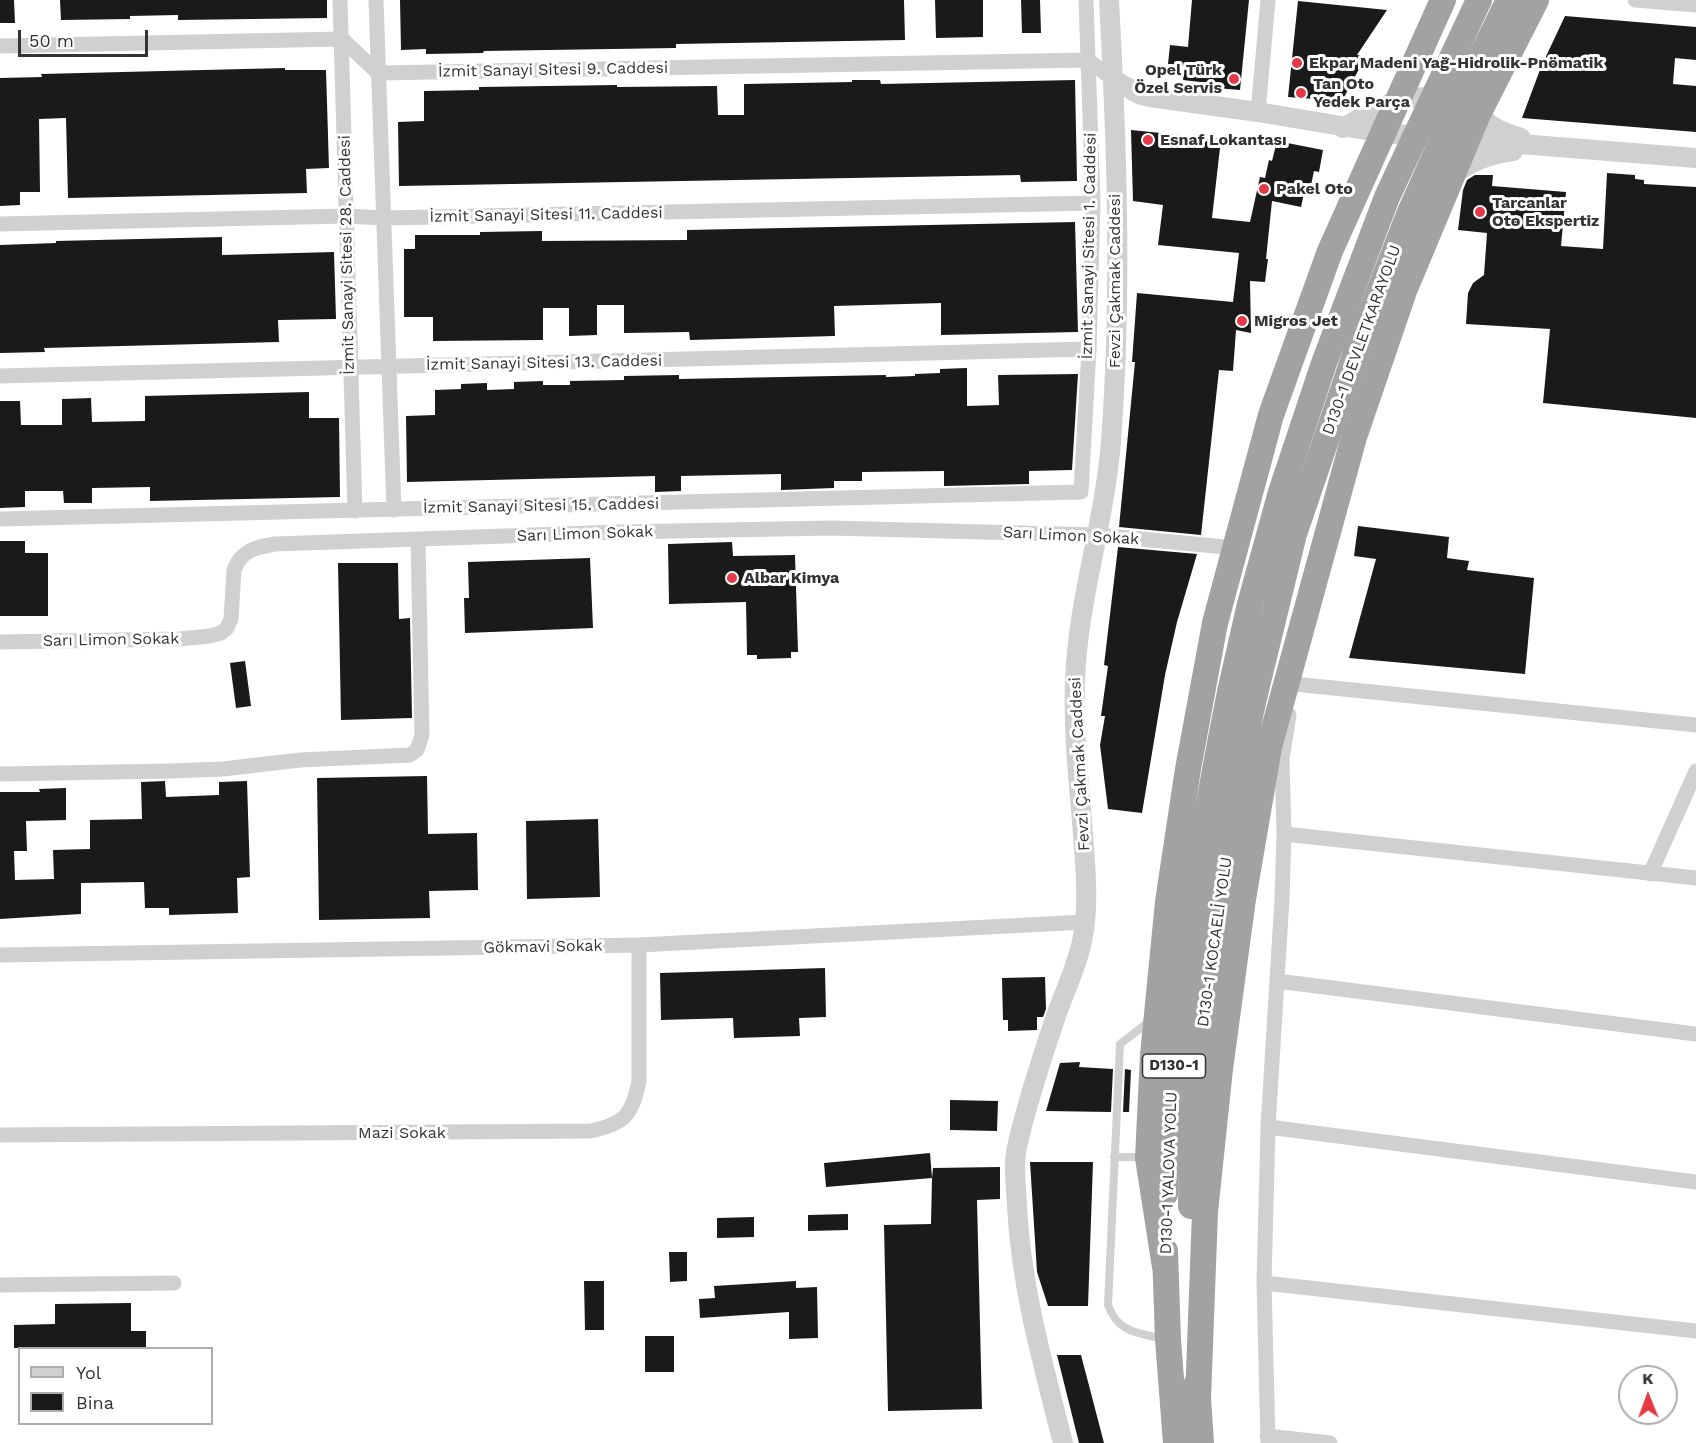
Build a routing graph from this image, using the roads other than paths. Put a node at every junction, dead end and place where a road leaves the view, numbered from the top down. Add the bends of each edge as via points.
1 (340, 0) edge
2 (376, 0) edge
3 (1086, 0) edge
4 (1109, 0) edge
5 (1268, 0) edge
6 (1443, 0) edge
7 (1479, 0) edge
8 (1509, 0) edge
9 (1536, 0) edge
10 (1635, 0) edge
11 (1696, 5) edge
12 (342, 39) junction
13 (0, 46) edge
14 (1088, 60) junction
15 (378, 73) junction
16 (1114, 80) junction
17 (1399, 99) junction
18 (1258, 112) junction
19 (1478, 114) junction
20 (1343, 128) junction
21 (1383, 133) junction
22 (1468, 141) junction
23 (1554, 146) junction
24 (1696, 158) edge
25 (1452, 176) junction
26 (1093, 203) junction
27 (346, 216) junction
28 (385, 218) junction
29 (0, 224) edge
30 (1089, 349) junction
31 (388, 367) junction
32 (350, 368) junction
33 (0, 376) edge
34 (1081, 492) joint
35 (394, 510) junction
36 (355, 511) junction
37 (0, 519) edge
38 (1098, 536) junction
39 (418, 540) junction
40 (1236, 548) junction
41 (1311, 594) junction
42 (0, 642) edge
43 (1294, 684) junction
44 (1242, 693) junction
45 (1696, 724) edge
46 (1696, 771) edge
47 (0, 774) edge
48 (1284, 834) junction
49 (1650, 874) junction
50 (1696, 878) edge
51 (1085, 922) junction
52 (639, 945) junction
53 (0, 955) edge
54 (1276, 981) junction
55 (1157, 1015) junction
56 (1696, 1034) edge
57 (1268, 1127) junction
58 (0, 1135) edge
59 (1114, 1156) junction
60 (1148, 1158) junction
61 (1696, 1182) edge
62 (1165, 1267) junction
63 (174, 1283) dead end
64 (1264, 1283) junction
65 (0, 1286) edge
66 (1696, 1331) edge
67 (1168, 1340) junction
68 (1197, 1399) junction
69 (1268, 1439) edge
70 (1063, 1443) edge
71 (1176, 1443) edge
72 (1201, 1443) edge
73 (1330, 1443) edge

1 - 12 street, İzmit Sanayi Sitesi 28. Caddesi
2 - 15 street
3 - 14 street, İzmit Sanayi Sitesi 1. Caddesi
4 - 16 street, Fevzi Çakmak Caddesi
5 - 18 street
6 - 17 highway
7 - 44 highway, D130-1 DEVLETKARAYOLU / D130-1, bridge via 1391,186 1338,323 1281,492 1250,604
8 - 44 highway, D130-1 DEVLETKARAYOLU / D130-1, bridge via 1410,212 1358,346
9 - 19 highway
10 - 11 street
12 - 13 street
12 - 15 street
12 - 27 street, İzmit Sanayi Sitesi 28. Caddesi
14 - 15 street, İzmit Sanayi Sitesi 9. Caddesi
14 - 16 street
14 - 26 street, İzmit Sanayi Sitesi 1. Caddesi
15 - 28 street
16 - 18 street via 1150,97
16 - 38 street, Fevzi Çakmak Caddesi via 1116,343 1111,442
17 - 19 street via 1438,98
17 - 20 street
17 - 21 highway
18 - 20 street
19 - 22 highway
19 - 23 street via 1502,131
20 - 21 street
21 - 22 street
21 - 40 highway via 1330,251 1271,415
22 - 23 street
22 - 25 highway
23 - 24 street
23 - 25 street via 1484,157
25 - 41 highway via 1404,291 1354,437
26 - 28 street, İzmit Sanayi Sitesi 11. Caddesi
26 - 30 street, İzmit Sanayi Sitesi 1. Caddesi
27 - 28 street, İzmit Sanayi Sitesi 11. Caddesi
27 - 29 street, İzmit Sanayi Sitesi 11. Caddesi
27 - 32 street, İzmit Sanayi Sitesi 28. Caddesi
28 - 31 street
30 - 31 street, İzmit Sanayi Sitesi 13. Caddesi
30 - 34 street, İzmit Sanayi Sitesi 1. Caddesi
31 - 32 street, İzmit Sanayi Sitesi 13. Caddesi
31 - 35 street
32 - 33 street, İzmit Sanayi Sitesi 13. Caddesi
32 - 36 street, İzmit Sanayi Sitesi 28. Caddesi
34 - 35 street, İzmit Sanayi Sitesi 15. Caddesi
35 - 36 street, İzmit Sanayi Sitesi 15. Caddesi
36 - 37 street, İzmit Sanayi Sitesi 15. Caddesi
38 - 39 street, Sarı Limon Sokak via 831,528
38 - 40 street, Sarı Limon Sokak
38 - 51 street, Fevzi Çakmak Caddesi via 1075,678
39 - 42 street, Sarı Limon Sokak via 275,544 252,549 243,554 234,570 233,606 227,628 210,636
39 - 47 street via 422,735 417,750 410,755 181,771
40 - 55 highway via 1212,633 1188,769 1168,902
41 - 43 street
41 - 68 highway via 1269,747 1243,899 1205,1212
43 - 45 street
43 - 48 street via 1282,758
44 - 62 highway, D130-1 YALOVA YOLU / D130-1 via 1204,825 1180,1001 1166,1145
44 - 68 highway, D130-1 KOCAELİ YOLU / D130-1 via 1240,766 1203,1028 1193,1129 1191,1234
46 - 49 street
48 - 49 street
48 - 54 street
49 - 50 street
51 - 52 street, Gökmavi Sokak
51 - 70 street, Fevzi Çakmak Caddesi via 1078,958 1045,1052 1015,1158 1022,1270
52 - 53 street, Gökmavi Sokak
52 - 58 street, Mazi Sokak via 639,1081 628,1115 607,1128 397,1134
54 - 56 street
54 - 57 street
55 - 59 lane via 1120,1044
55 - 60 highway
57 - 61 street
57 - 64 street
59 - 60 lane
59 - 67 lane via 1108,1305 1121,1326
60 - 62 highway
62 - 67 highway, D130-1 YALOVA YOLU / D130-1
63 - 65 street
64 - 66 street
64 - 69 street
67 - 71 highway, D130-1 YALOVA YOLU / D130-1
68 - 72 highway, D130-1 KOCAELİ YOLU / D130-1
69 - 73 street

